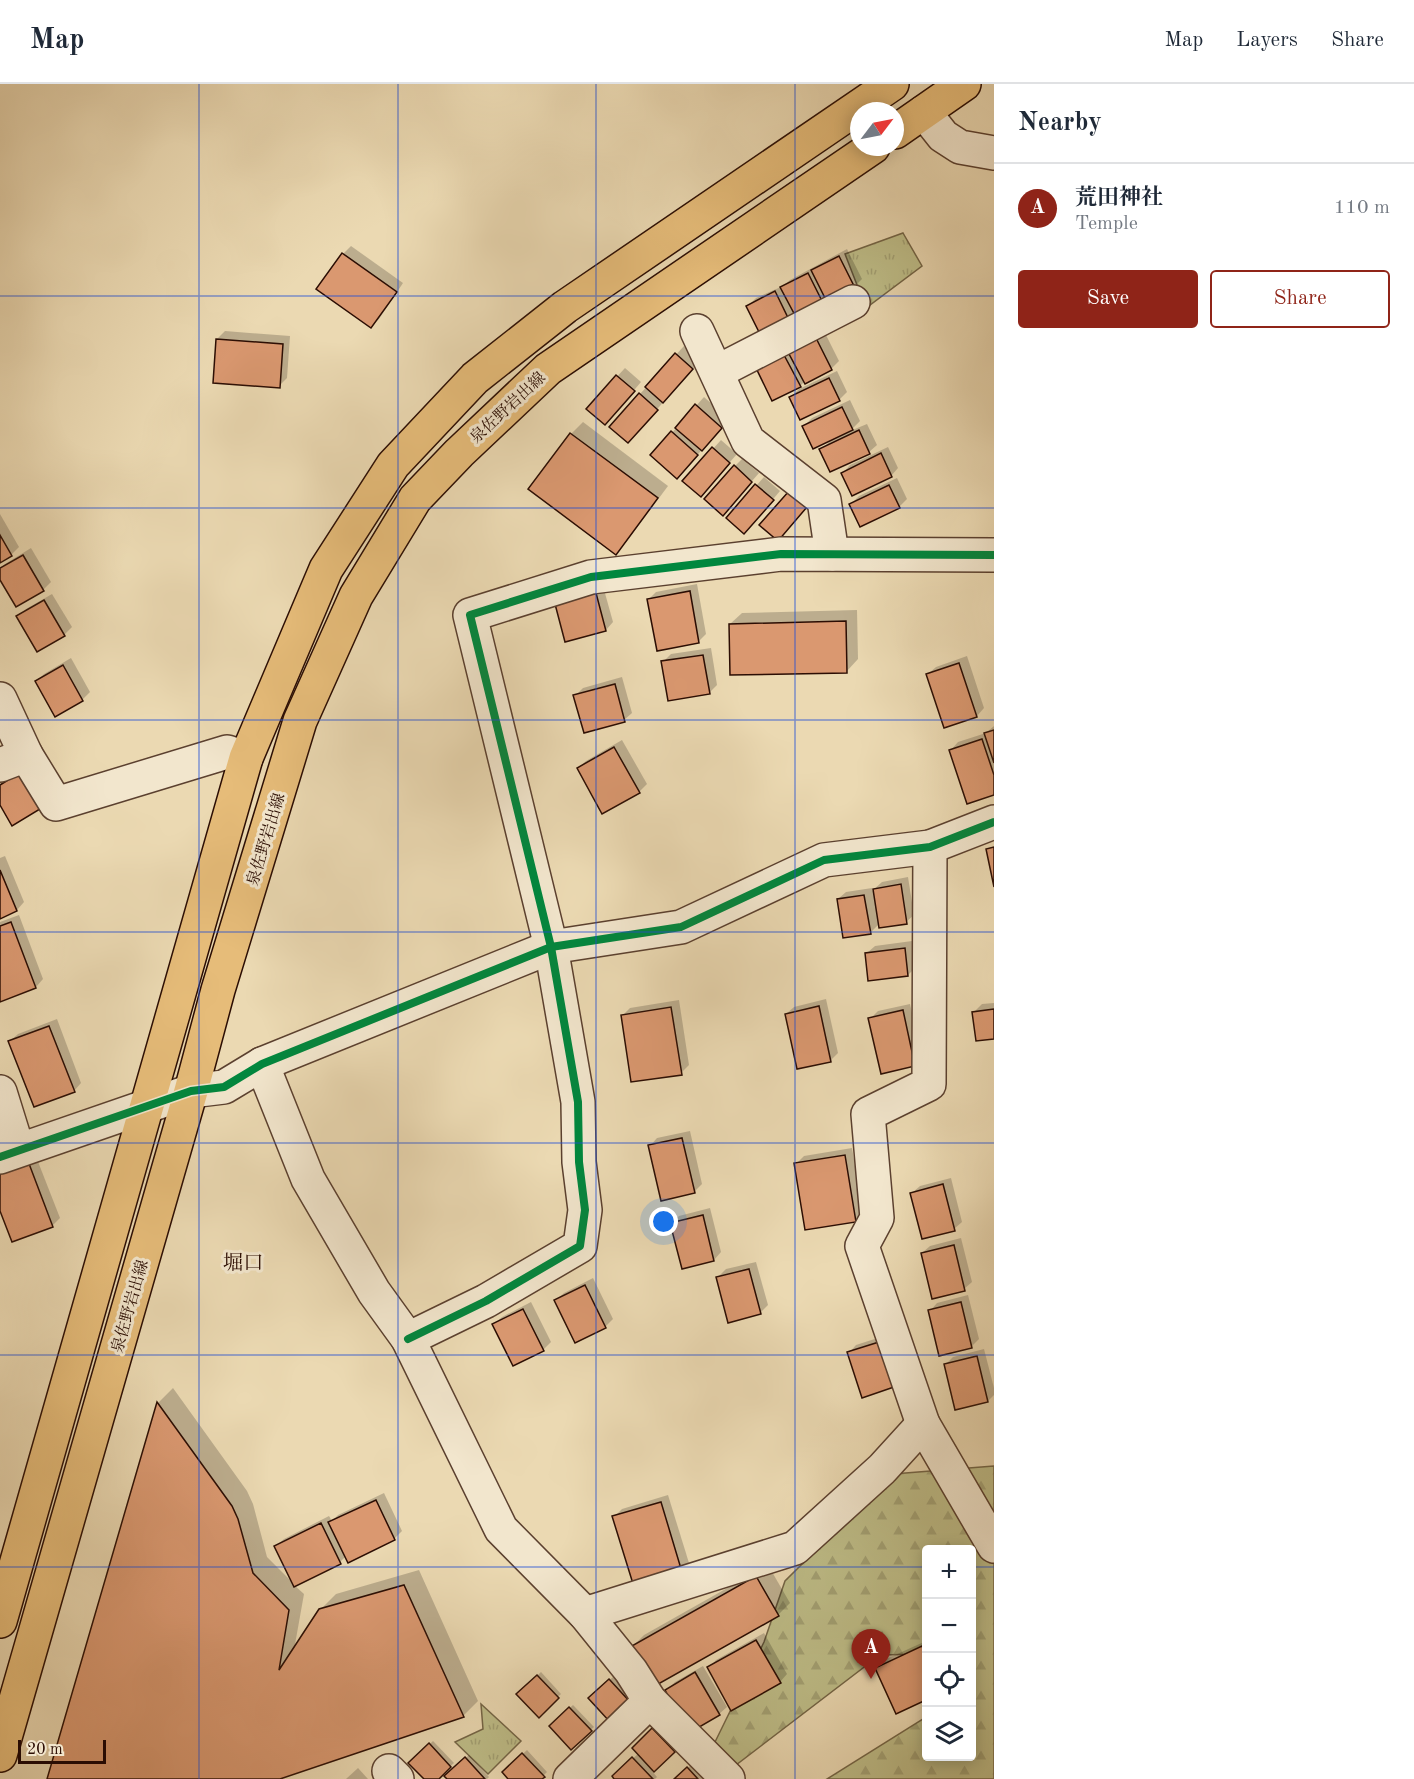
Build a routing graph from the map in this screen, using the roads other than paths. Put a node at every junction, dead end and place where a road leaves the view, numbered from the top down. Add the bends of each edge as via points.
1 (964, 84) edge
2 (887, 85) edge
3 (924, 112) junction
4 (904, 126) edge
5 (994, 153) edge
6 (860, 156) edge
7 (853, 302) dead end
8 (698, 331) dead end
9 (717, 372) junction
10 (832, 554) junction
11 (994, 555) edge
12 (0, 699) edge
13 (246, 758) junction
14 (13, 760) edge
15 (994, 822) edge
16 (930, 847) junction
17 (551, 947) junction
18 (262, 1064) junction
19 (191, 1091) junction
20 (0, 1092) edge
21 (147, 1105) junction
22 (9, 1154) edge
23 (408, 1340) junction
24 (923, 1424) junction
25 (994, 1546) edge
26 (585, 1614) junction
27 (0, 1621) edge
28 (650, 1701) junction
29 (0, 1755) edge
30 (570, 1779) edge
31 (728, 1779) edge

1 - 3 main road
2 - 13 main road via 565,307 475,378 393,465 326,570
3 - 4 main road
3 - 5 street via 943,136 960,147
6 - 19 main road, 泉佐野岩出線 via 548,369 415,499 356,596 300,721
7 - 9 street
8 - 9 street
9 - 10 street via 748,441 824,500
10 - 11 street
10 - 17 street via 781,554 591,577 470,615
12 - 14 street
13 - 14 street via 227,752 56,804
13 - 21 main road
15 - 16 street
16 - 17 street via 824,860 681,927
16 - 24 street via 929,1084 868,1114 878,1218 862,1246
17 - 18 street
17 - 23 street via 578,1102 585,1210 580,1246 486,1301
18 - 19 street via 224,1087
18 - 23 street via 308,1179 374,1292
19 - 21 street
19 - 29 main road, 泉佐野岩出線
20 - 22 street
21 - 22 street
21 - 27 main road
23 - 26 street via 501,1529
24 - 25 street
24 - 26 street via 882,1469 795,1548
26 - 28 street
28 - 30 street
28 - 31 street

